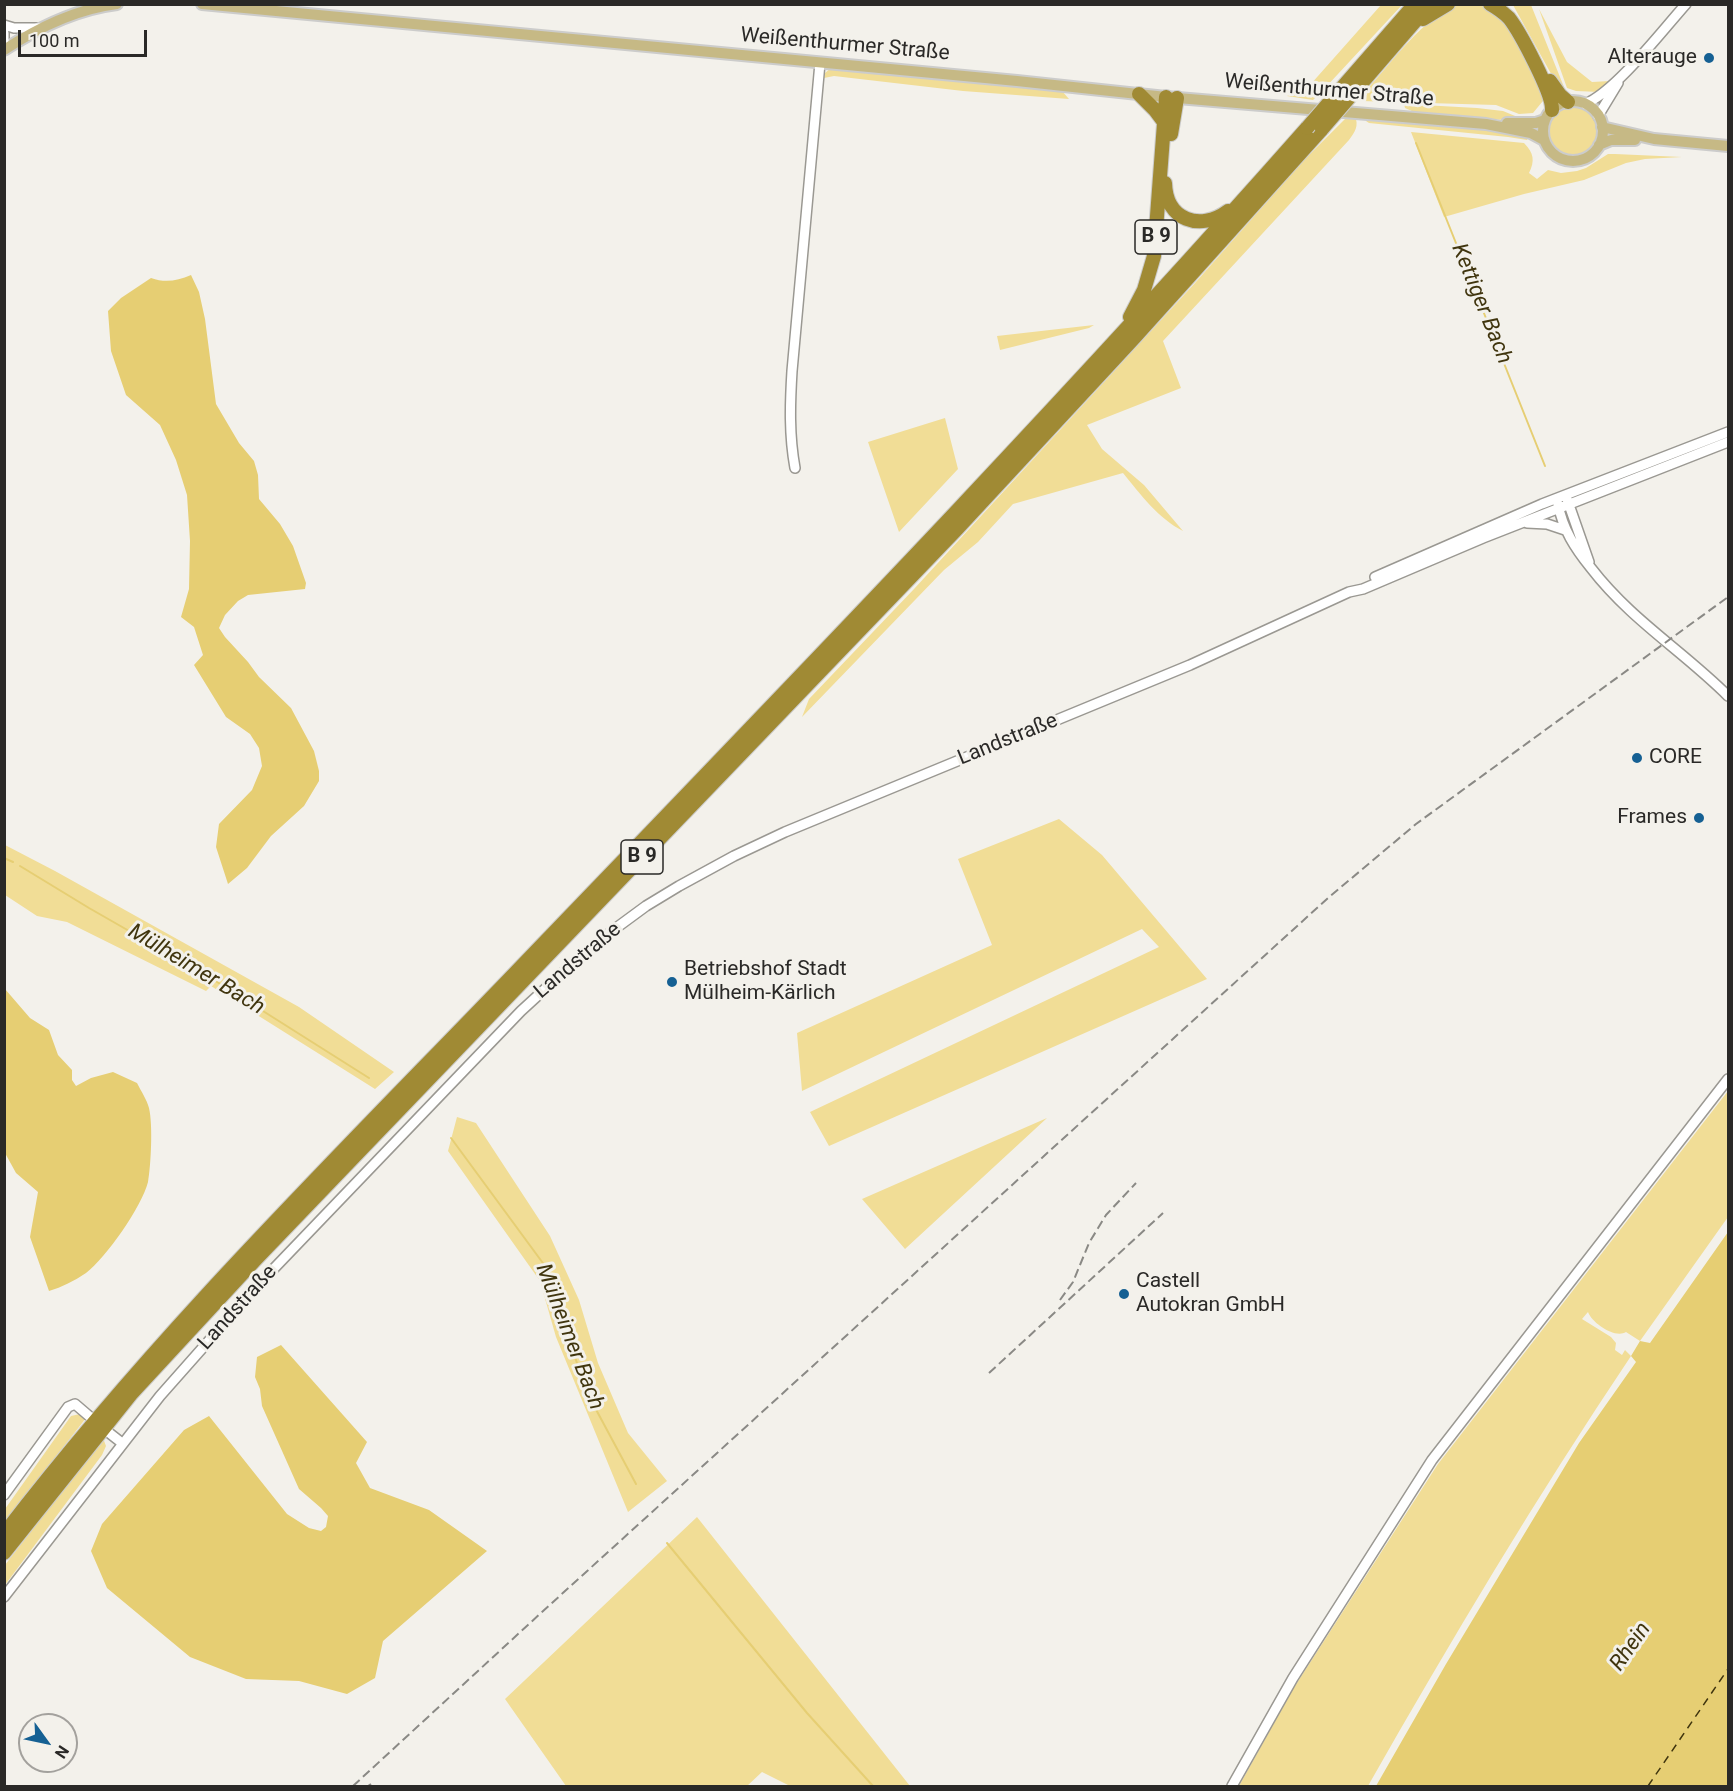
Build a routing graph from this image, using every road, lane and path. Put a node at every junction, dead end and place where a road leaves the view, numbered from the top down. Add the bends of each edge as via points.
1 (117, 4) edge
2 (202, 4) edge
3 (1415, 4) edge
4 (1430, 4) edge
5 (1448, 4) edge
6 (1490, 4) edge
7 (1507, 4) edge
8 (1686, 4) edge
9 (4, 25) edge
10 (40, 28) junction
11 (1409, 28) junction
12 (4, 33) edge
13 (4, 48) edge
14 (820, 63) junction
15 (1624, 73) junction
16 (1347, 91) junction
17 (1139, 94) junction
18 (1171, 97) junction
19 (1568, 102) junction
20 (1585, 104) junction
21 (1549, 115) junction
22 (1598, 116) junction
23 (1164, 122) junction
24 (1486, 124) junction
25 (1602, 127) junction
26 (1654, 139) junction
27 (1544, 140) junction
28 (1599, 145) junction
29 (1728, 146) edge
30 (1246, 197) junction
31 (1115, 342) junction
32 (1728, 432) edge
33 (1728, 442) edge
34 (795, 468) dead end
35 (1563, 501) junction
36 (1520, 523) junction
37 (1565, 530) junction
38 (1590, 568) junction
39 (1349, 592) junction
40 (1728, 696) edge
41 (1728, 1079) edge
42 (89, 1416) dead end
43 (108, 1432) dead end
44 (122, 1443) junction
45 (4, 1495) edge
46 (4, 1534) edge
47 (4, 1553) edge
48 (4, 1597) edge
49 (1232, 1786) edge

1 - 10 main road via 87,10
2 - 14 main road, Weißenthurmer Straße
3 - 16 highway, B 9
4 - 11 highway, B 9
5 - 11 highway
6 - 21 highway via 1515,27 1550,96
7 - 19 highway via 1554,87
8 - 15 street
9 - 10 street
10 - 13 main road
11 - 16 highway, B 9
12 - 13 street
14 - 17 main road, Weißenthurmer Straße
14 - 34 street via 789,411
15 - 20 street via 1595,100
15 - 22 street
16 - 30 highway, B 9, bridge via 1307,128
16 - 47 highway, B 9, bridge via 1322,129 957,529 132,1393
17 - 18 main road, Weißenthurmer Straße
17 - 23 highway
18 - 23 highway, B 9
18 - 24 main road, Weißenthurmer Straße
18 - 30 highway, B 9 via 1165,181 1170,206 1186,219 1209,221
19 - 20 main road
19 - 21 main road
20 - 22 main road
21 - 24 main road, Weißenthurmer Straße via 1536,123
21 - 27 main road
22 - 25 main road
23 - 31 highway, B 9 via 1152,268 1139,301
24 - 27 main road, Weißenthurmer Straße via 1531,133
25 - 26 main road
25 - 28 main road
26 - 28 main road via 1611,140
26 - 29 main road
27 - 28 main road via 1554,155 1570,161 1587,157
30 - 31 highway, B 9
31 - 46 highway, B 9 via 246,1252 124,1386
32 - 35 street
33 - 35 street
35 - 36 street
35 - 37 street
35 - 38 street
35 - 39 street via 1413,559
36 - 37 street via 1547,524
36 - 39 street
37 - 38 street
38 - 40 street via 1620,603
39 - 44 street, Landstraße via 1190,665 785,832 709,869 634,915 545,988 436,1098 260,1283
41 - 49 street via 1432,1460 1293,1678
42 - 45 street via 72,1405 60,1416
43 - 44 street
44 - 48 street, Landstraße

